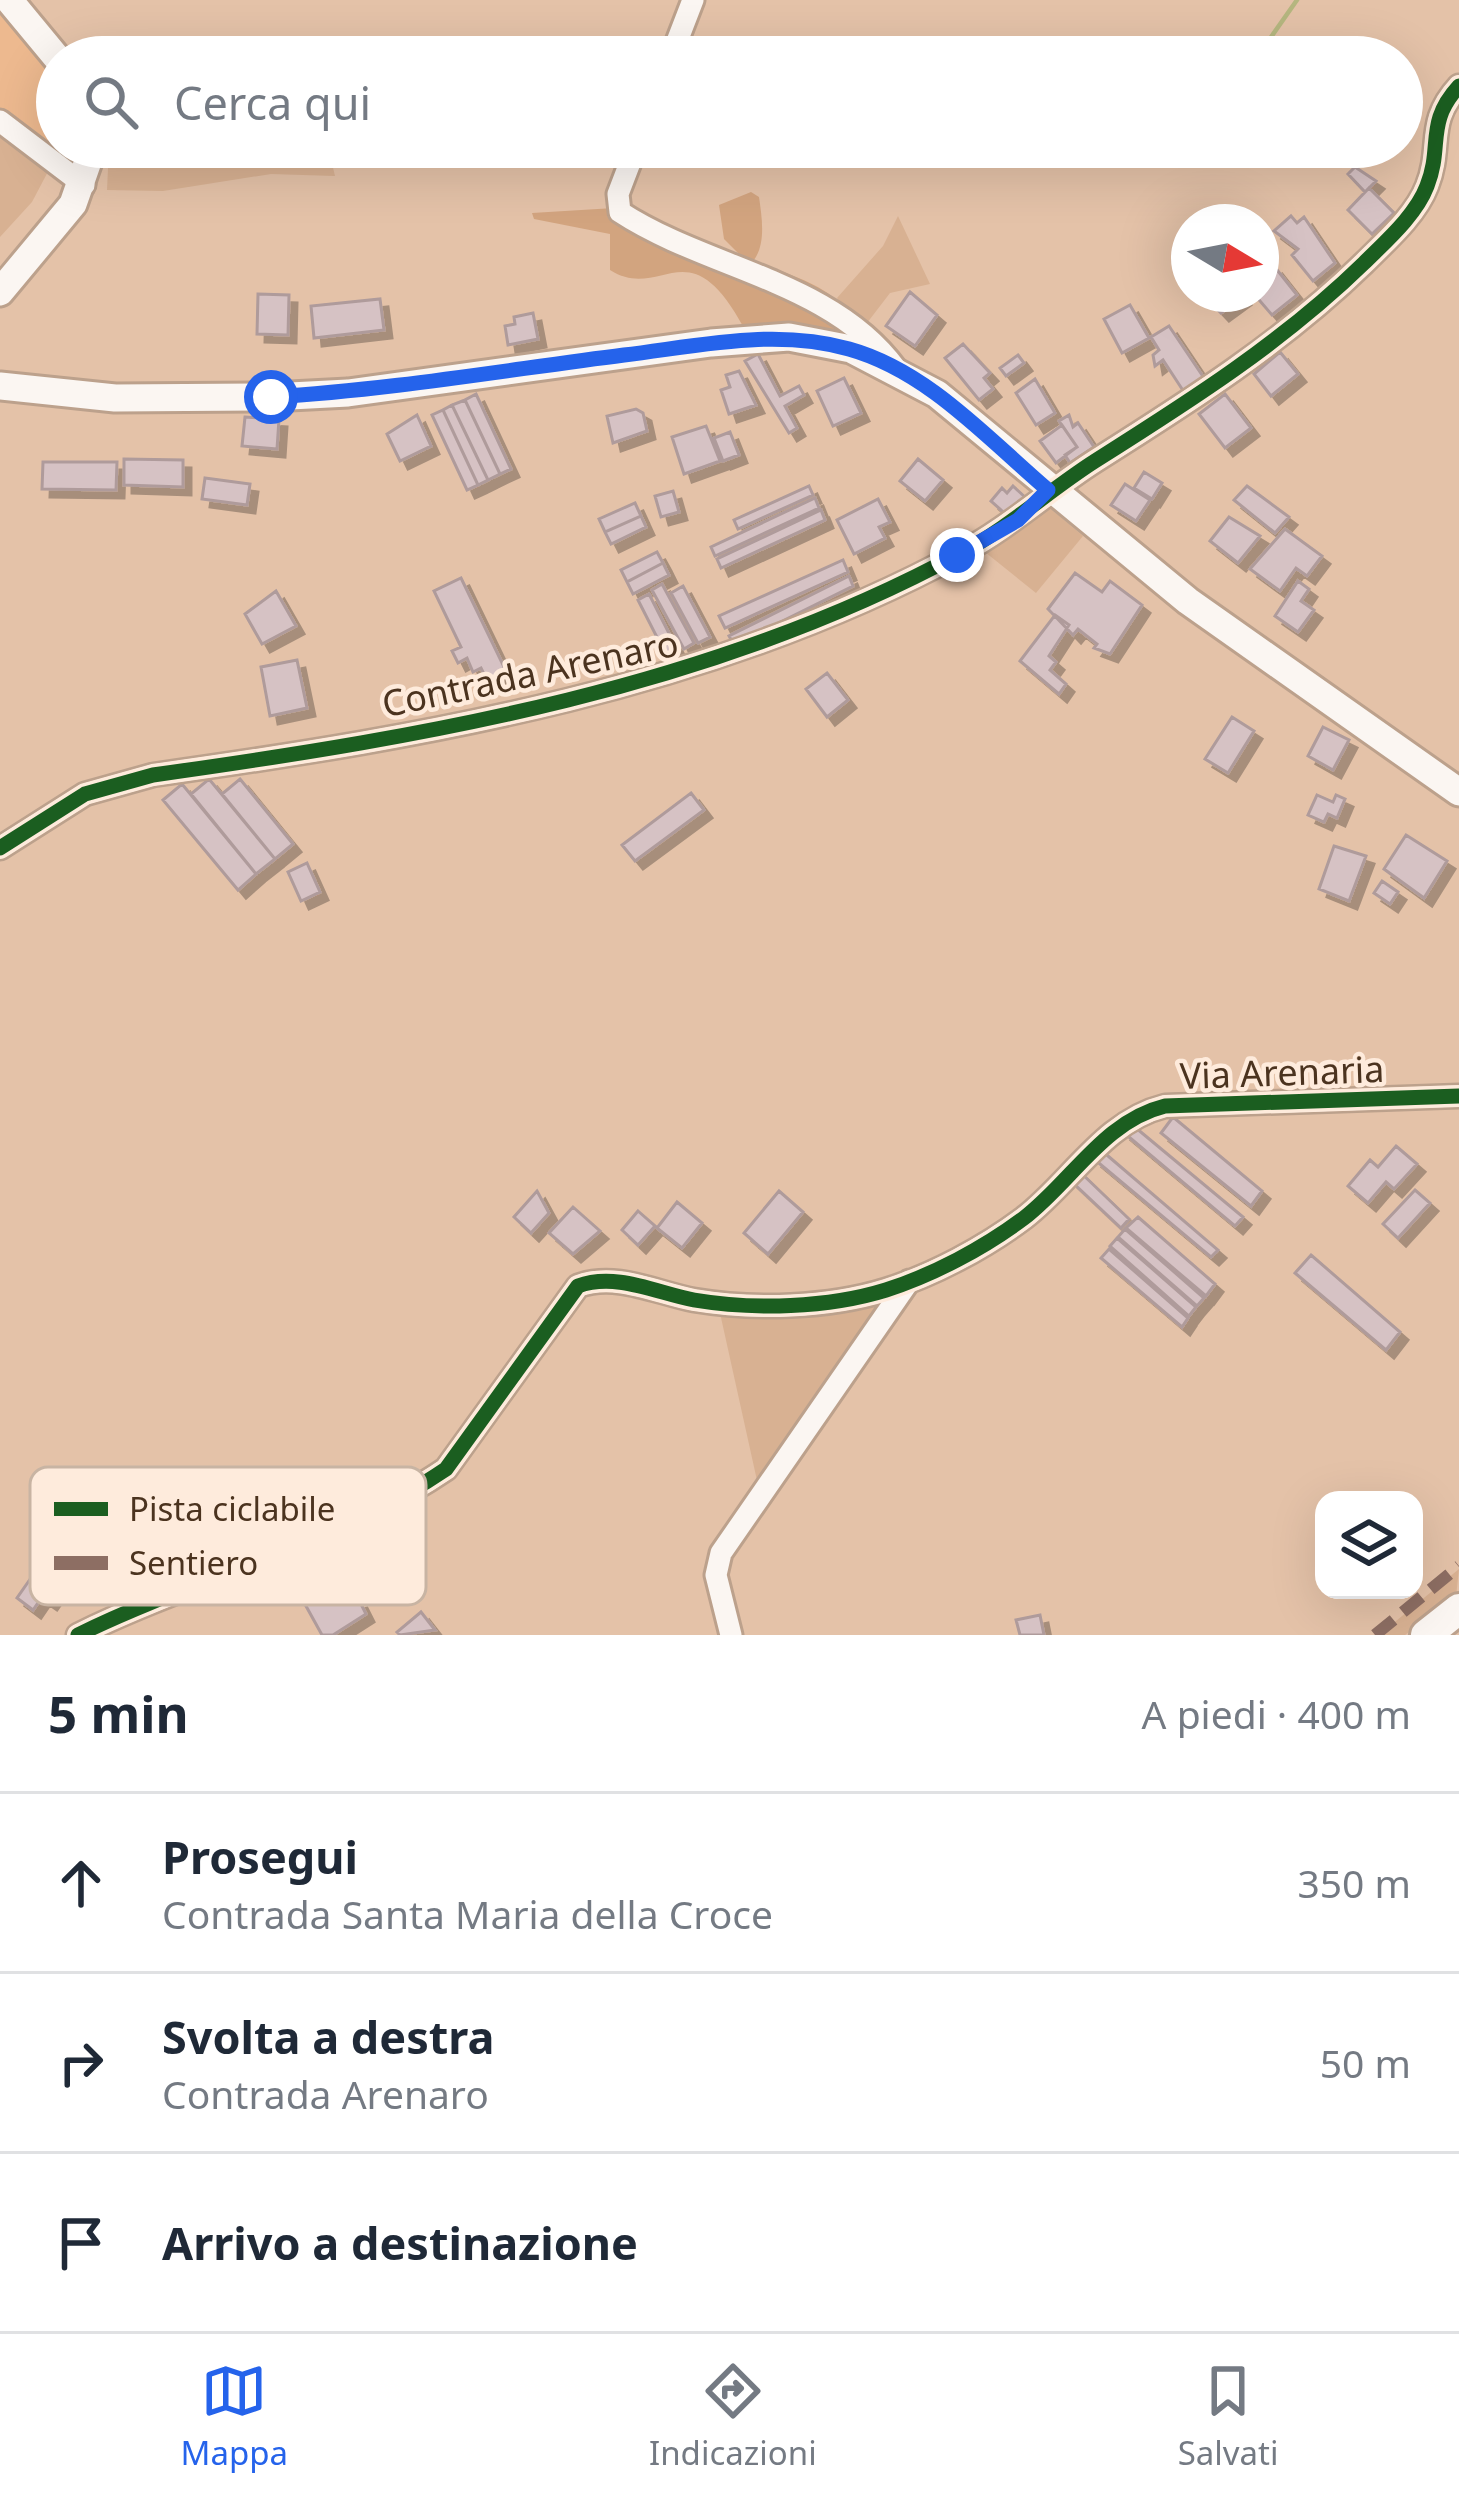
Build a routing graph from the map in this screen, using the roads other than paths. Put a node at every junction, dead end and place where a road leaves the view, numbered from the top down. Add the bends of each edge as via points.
1 (9, 0) edge
2 (693, 0) edge
3 (39, 36) edge
4 (679, 36) edge
5 (1459, 86) edge
6 (0, 121) edge
7 (36, 148) edge
8 (62, 168) edge
9 (88, 168) edge
10 (630, 168) edge
11 (84, 185) junction
12 (0, 292) edge
13 (896, 369) junction
14 (0, 386) edge
15 (1048, 490) junction
16 (1459, 792) edge
17 (0, 848) edge
18 (1459, 1096) edge
19 (909, 1281) junction
20 (426, 1482) edge
21 (149, 1605) edge
22 (1459, 1609) edge
23 (78, 1635) edge
24 (731, 1635) edge
25 (1426, 1635) edge

1 - 3 main road
2 - 4 street
5 - 15 street, Contrada Arenaro via 1440,107 1429,183 1418,204 1364,262 1224,380
6 - 7 street
8 - 11 street
9 - 11 main road
10 - 13 street via 620,212 867,335
11 - 12 main road
13 - 14 main road via 789,338 309,395 115,398
13 - 15 main road
15 - 16 main road via 1206,614
15 - 17 street, Contrada Arenaro via 1018,520 957,555 702,666 584,699 153,775 85,794
18 - 19 street, Via Arenaria via 1140,1112 1024,1218
19 - 20 street, Via Arenaria via 779,1305 696,1300 615,1281 578,1286 446,1469
19 - 24 street via 721,1552 716,1575
21 - 23 street, Via Arenaria
22 - 25 highway

